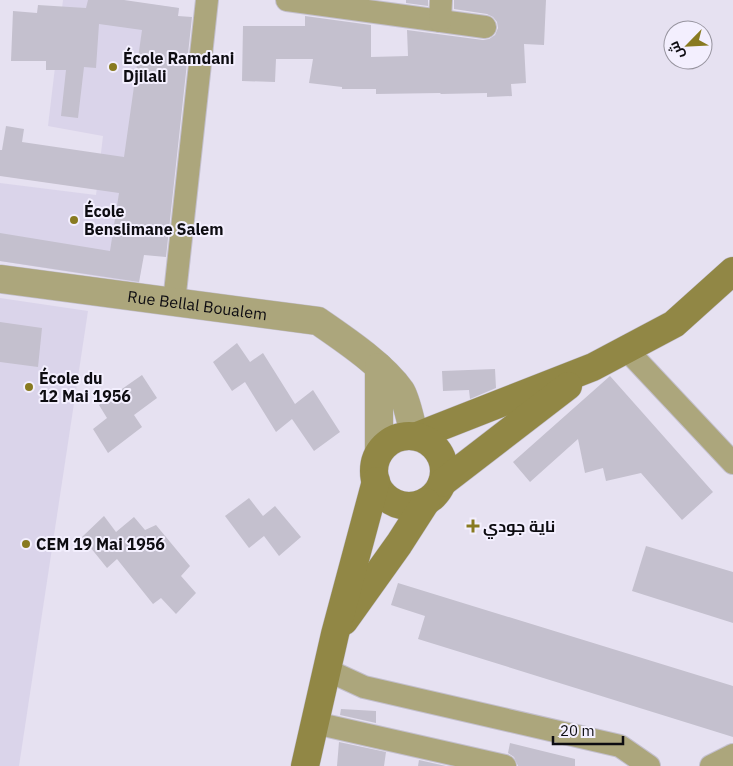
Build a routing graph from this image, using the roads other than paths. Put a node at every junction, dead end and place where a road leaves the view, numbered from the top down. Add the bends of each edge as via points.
1 (207, 0) edge
2 (287, 0) edge
3 (440, 10) edge
4 (485, 27) dead end
5 (733, 271) edge
6 (0, 280) edge
7 (174, 302) junction
8 (626, 349) junction
9 (379, 367) junction
10 (592, 367) junction
11 (416, 436) junction
12 (379, 452) junction
13 (733, 463) edge
14 (376, 481) junction
15 (434, 492) junction
16 (335, 634) junction
17 (327, 670) junction
18 (314, 723) junction
19 (733, 755) edge
20 (618, 756) edge
21 (305, 766) edge
22 (504, 766) edge
23 (649, 766) edge
24 (711, 766) edge

1 - 7 street
2 - 3 street
3 - 4 street
5 - 8 main road via 674,324
6 - 7 street, Rue Bellal Boualem
7 - 9 street, Rue Bellal Boualem via 318,321
8 - 10 main road
8 - 13 street
9 - 11 street, Rue Bellal Boualem via 402,392
9 - 12 street
10 - 11 main road
10 - 15 main road
11 - 12 main road via 395,438
11 - 15 main road via 432,445 442,459 444,471
12 - 14 main road via 375,461
14 - 15 main road via 387,498 406,506 417,505
14 - 16 main road
15 - 16 main road
16 - 17 main road
17 - 18 main road
17 - 20 street via 364,687
18 - 21 main road
18 - 22 street
19 - 24 street
20 - 23 street

